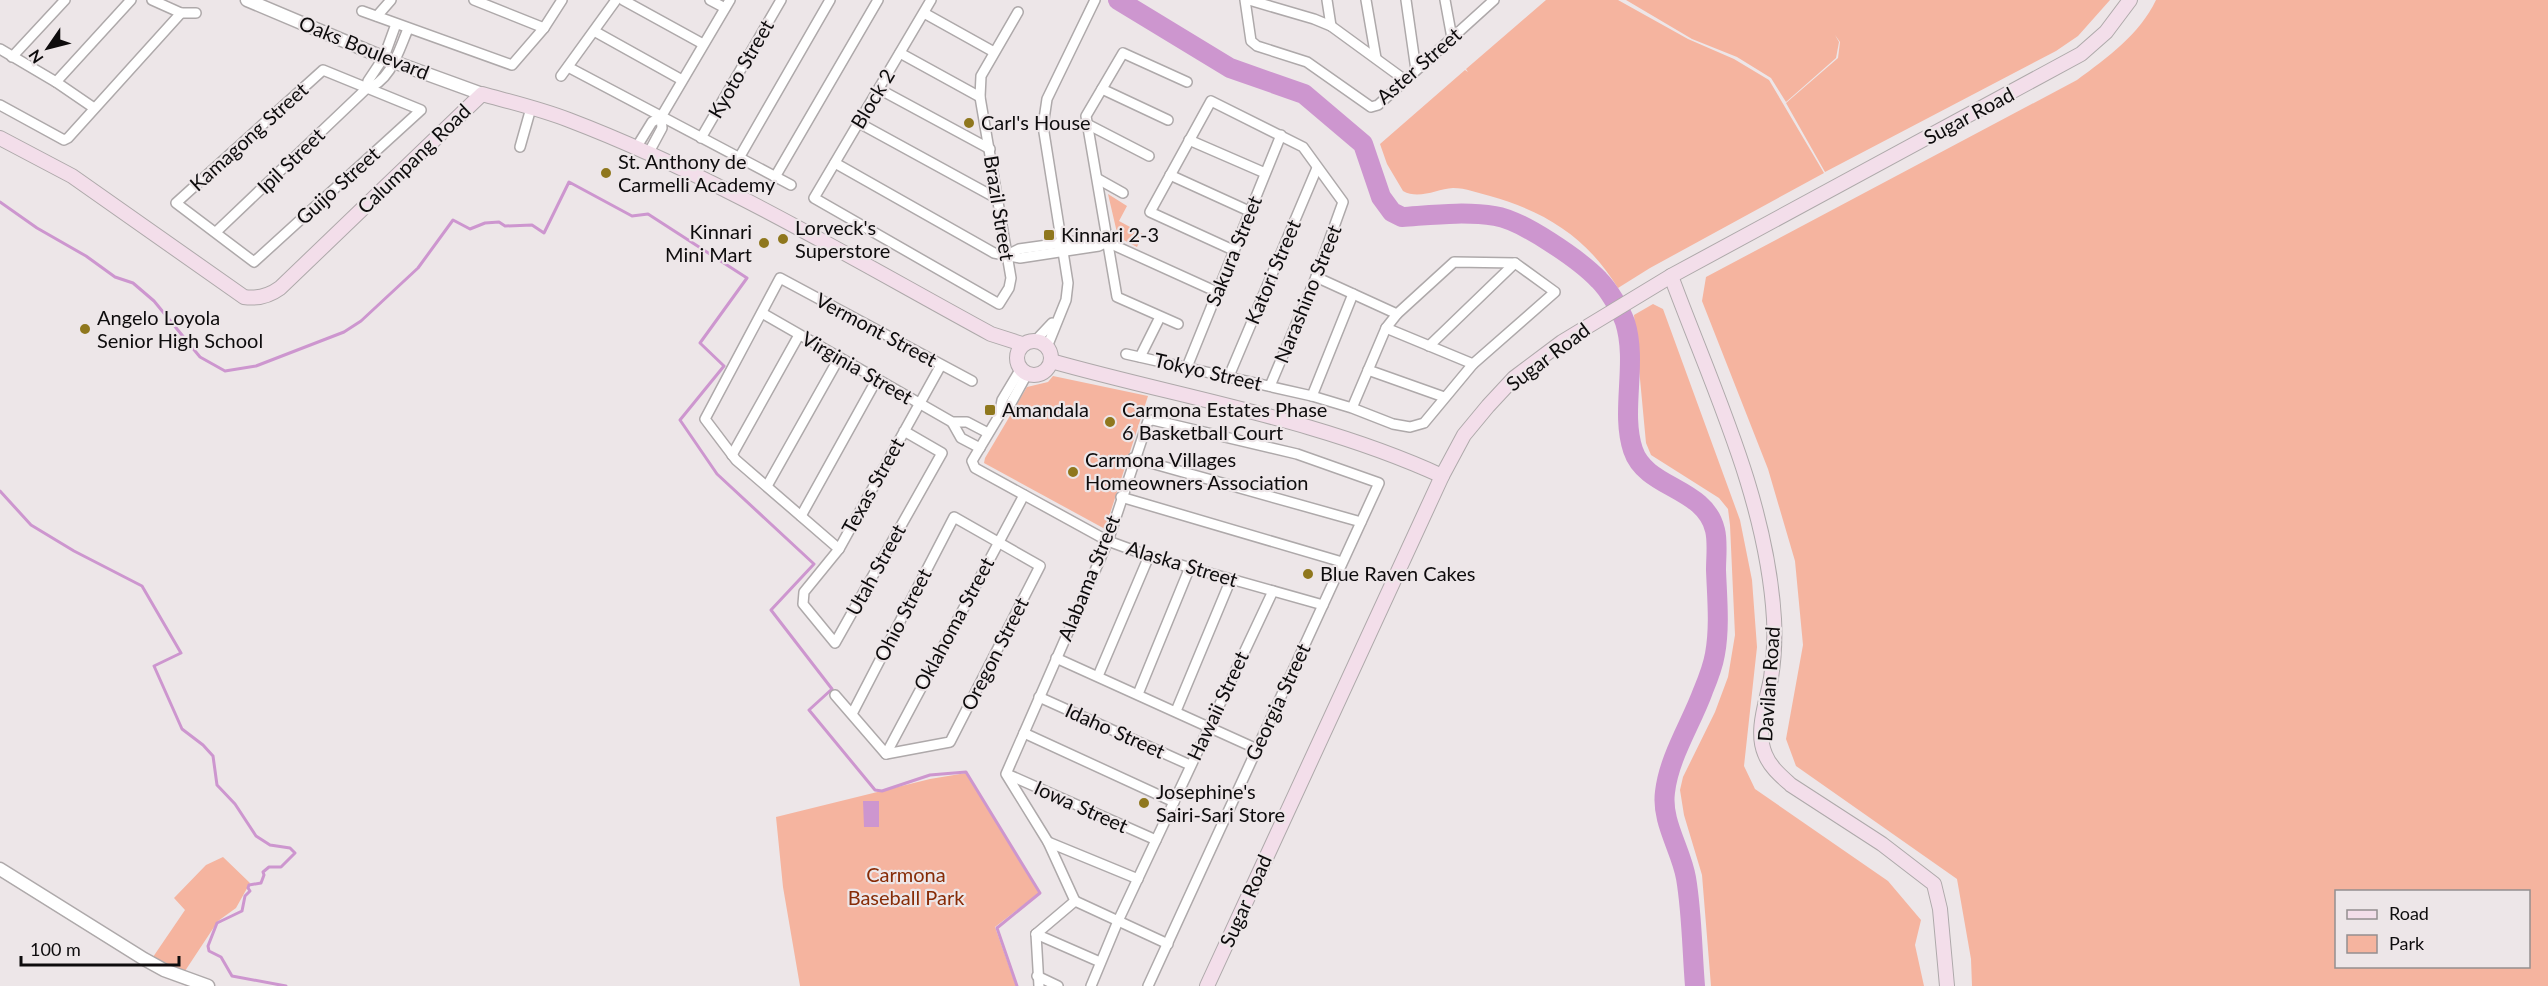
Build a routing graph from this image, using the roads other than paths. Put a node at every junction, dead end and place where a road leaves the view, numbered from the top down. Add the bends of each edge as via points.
1 (65, 0) edge
2 (131, 0) edge
3 (152, 0) edge
4 (248, 0) edge
5 (391, 0) edge
6 (474, 0) edge
7 (562, 0) edge
8 (616, 0) edge
9 (623, 0) edge
10 (710, 0) edge
11 (781, 0) edge
12 (830, 0) edge
13 (878, 0) edge
14 (931, 0) edge
15 (1095, 0) edge
16 (1247, 0) edge
17 (1288, 0) edge
18 (1327, 0) edge
19 (1366, 0) edge
20 (1406, 0) edge
21 (1445, 0) edge
22 (1494, 0) edge
23 (2130, 0) edge
24 (728, 4) edge
25 (362, 11) dead end
26 (1289, 11) junction
27 (1018, 12) dead end
28 (181, 13) junction
29 (196, 13) dead end
30 (924, 13) junction
31 (376, 16) junction
32 (396, 24) junction
33 (1331, 26) junction
34 (544, 28) junction
35 (408, 29) junction
36 (594, 31) junction
37 (1452, 38) junction
38 (703, 44) junction
39 (0, 49) edge
40 (994, 52) junction
41 (900, 53) junction
42 (12, 57) junction
43 (1376, 58) junction
44 (389, 59) junction
45 (568, 67) junction
46 (1416, 70) junction
47 (561, 76) dead end
48 (682, 80) junction
49 (1405, 80) junction
50 (56, 82) junction
51 (1187, 82) dead end
52 (1102, 88) junction
53 (366, 89) junction
54 (879, 90) junction
55 (482, 93) junction
56 (980, 97) junction
57 (0, 105) edge
58 (94, 108) junction
59 (531, 108) junction
60 (661, 117) junction
61 (1168, 120) dead end
62 (859, 123) junction
63 (1089, 125) junction
64 (1281, 135) junction
65 (0, 138) edge
66 (701, 138) junction
67 (1189, 141) junction
68 (520, 147) dead end
69 (990, 149) junction
70 (642, 151) junction
71 (1149, 156) dead end
72 (739, 158) junction
73 (835, 163) junction
74 (1317, 168) junction
75 (1265, 173) junction
76 (1170, 175) junction
77 (775, 177) junction
78 (1098, 179) junction
79 (791, 185) dead end
80 (1123, 193) dead end
81 (996, 198) junction
82 (1249, 211) junction
83 (216, 232) junction
84 (1107, 242) junction
85 (1064, 247) junction
86 (1233, 250) junction
87 (1007, 255) junction
88 (1515, 263) junction
89 (1671, 276) junction
90 (1316, 277) junction
91 (1217, 292) junction
92 (1353, 294) junction
93 (999, 304) joint
94 (762, 314) junction
95 (1397, 314) junction
96 (1160, 316) junction
97 (1178, 324) dead end
98 (1386, 328) junction
99 (799, 335) junction
100 (1429, 346) junction
101 (1030, 347) junction
102 (1126, 354) dead end
103 (1140, 357) junction
104 (839, 358) junction
105 (1051, 362) junction
106 (1473, 364) junction
107 (941, 365) junction
108 (1187, 367) junction
109 (1368, 370) junction
110 (1024, 372) junction
111 (1229, 376) junction
112 (877, 380) junction
113 (972, 381) dead end
114 (1270, 386) junction
115 (1312, 396) junction
116 (1444, 397) junction
117 (919, 404) junction
118 (1352, 408) junction
119 (952, 422) junction
120 (904, 431) junction
121 (988, 433) junction
122 (980, 448) junction
123 (732, 455) junction
124 (1133, 458) junction
125 (1442, 476) junction
126 (1379, 483) joint
127 (767, 486) junction
128 (1024, 495) junction
129 (1121, 497) junction
130 (801, 516) junction
131 (1361, 522) junction
132 (998, 541) junction
133 (1108, 541) junction
134 (839, 549) junction
135 (1149, 556) junction
136 (1342, 562) junction
137 (1190, 567) junction
138 (1231, 579) junction
139 (1273, 591) junction
140 (803, 604) joint
141 (1323, 605) junction
142 (1056, 658) junction
143 (1098, 676) junction
144 (1138, 694) junction
145 (836, 695) dead end
146 (1039, 697) junction
147 (1176, 711) junction
148 (852, 714) junction
149 (1209, 726) junction
150 (1024, 733) junction
151 (1257, 748) junction
152 (886, 754) junction
153 (1191, 765) junction
154 (1006, 774) junction
155 (1174, 802) junction
156 (1156, 840) junction
157 (1047, 842) junction
158 (0, 869) edge
159 (1137, 879) junction
160 (1075, 901) junction
161 (1118, 921) junction
162 (1035, 934) junction
163 (1168, 944) junction
164 (1100, 962) junction
165 (1038, 981) edge
166 (208, 986) edge
167 (1058, 986) edge
168 (1090, 986) edge
169 (1148, 986) edge
170 (1207, 986) edge
171 (1947, 986) edge

1 - 42 street
2 - 50 street
3 - 28 street
4 - 44 street, Oaks Boulevard
5 - 31 street
6 - 34 street
7 - 34 street
8 - 36 street
9 - 38 street
10 - 24 street
11 - 66 street, Kyoto Street
12 - 72 street
13 - 77 street
14 - 30 street, Block 2
15 - 85 street via 1043,115
16 - 26 street
16 - 49 street, Aster Street via 1251,41 1307,62 1371,107
17 - 26 street
18 - 33 street
19 - 43 street
20 - 46 street
21 - 37 street
22 - 37 street, Aster Street
23 - 89 main road, Sugar Road via 2106,32 2065,64
24 - 38 street
25 - 31 street
26 - 33 street
27 - 40 street, Brazil Street
28 - 29 street
28 - 58 street
30 - 40 street
30 - 41 street, Block 2
31 - 32 street
32 - 35 street
32 - 44 street
33 - 43 street
34 - 35 street via 512,65
35 - 44 street
36 - 45 street
36 - 48 street
37 - 46 street, Aster Street
38 - 48 street
39 - 42 street
40 - 56 street, Brazil Street via 981,76
41 - 54 street, Block 2
41 - 56 street
42 - 50 street
43 - 49 street
44 - 53 street, Ipil Street via 376,86
44 - 55 street, Oaks Boulevard
45 - 47 street
45 - 60 street
46 - 49 street, Aster Street
48 - 60 street
50 - 58 street
51 - 52 street via 1123,53
52 - 61 street
52 - 63 street via 1086,116
53 - 83 street, Ipil Street
53 - 83 street, Kamagong Street via 323,70 176,203
53 - 83 street, Guijo Street via 421,110 255,262
54 - 62 street, Block 2
54 - 69 street
55 - 59 main road, Calumpang Road
55 - 65 main road, Calumpang Road via 280,288 251,298 244,297 72,176
56 - 69 street, Brazil Street
57 - 58 street via 64,140
59 - 68 street
59 - 70 main road, Calumpang Road
60 - 66 street
60 - 70 street via 662,128
62 - 73 street, Block 2
62 - 81 street
63 - 71 street
63 - 78 street
64 - 67 street via 1211,101
64 - 74 street via 1304,147
64 - 75 street, Sakura Street
66 - 72 street
67 - 75 street
67 - 76 street
69 - 81 street, Brazil Street
70 - 101 main road, Calumpang Road via 759,208 991,334
72 - 77 street
73 - 87 street via 994,253
73 - 93 street, Block 2 via 814,198
74 - 90 street, Narashino Street via 1343,202
74 - 111 street, Katori Street
75 - 82 street, Sakura Street
76 - 82 street
76 - 86 street via 1150,212
77 - 79 street
78 - 80 street
78 - 84 street
81 - 87 street, Brazil Street
82 - 86 street, Sakura Street
84 - 85 street
84 - 91 street
84 - 96 street via 1117,297
85 - 87 street via 1020,258
85 - 101 street via 1068,291 1058,317
86 - 91 street, Sakura Street
87 - 93 street, Brazil Street via 1011,278
88 - 95 street via 1454,262
88 - 100 street
88 - 106 street, Tokyo Street via 1555,292
89 - 125 main road, Sugar Road via 1601,316 1514,378 1464,435
89 - 171 main road, Davilan Road via 1753,500 1766,556 1774,639 1762,726 1764,753 1791,785 1882,844 1934,884
90 - 92 street
90 - 114 street, Narashino Street
91 - 108 street, Sakura Street
92 - 95 street
92 - 115 street
94 - 99 street, Virginia Street
94 - 107 street, Vermont Street via 780,278
94 - 123 street via 705,419
95 - 98 street
96 - 97 street
96 - 103 street
98 - 100 street
98 - 109 street
99 - 104 street, Virginia Street
99 - 123 street
100 - 106 street
101 - 105 main road
101 - 110 main road via 1017,365
102 - 103 street, Tokyo Street
103 - 108 street, Tokyo Street
104 - 112 street, Virginia Street
104 - 127 street
105 - 110 main road via 1042,373
105 - 125 main road via 1316,428
106 - 116 street, Tokyo Street
107 - 113 street, Vermont Street
107 - 117 street, Texas Street
108 - 111 street, Tokyo Street
109 - 116 street
109 - 118 street
110 - 121 street via 1010,405
111 - 114 street, Tokyo Street
112 - 117 street, Virginia Street
112 - 130 street
114 - 115 street, Tokyo Street
115 - 118 street, Tokyo Street
116 - 118 street, Tokyo Street via 1424,423 1410,427
117 - 119 street, Virginia Street
117 - 120 street, Texas Street
119 - 121 street, Virginia Street via 968,422
119 - 122 street, Virginia Street via 961,438
120 - 134 street, Texas Street
120 - 140 street, Utah Street via 942,453 835,643
121 - 122 street
122 - 128 street, Alaska Street via 972,465
123 - 127 street
124 - 126 street, Alabama Street via 1144,425 1153,420 1297,454
124 - 129 street, Alabama Street
124 - 131 street
125 - 170 main road, Sugar Road
126 - 131 street, Georgia Street
127 - 130 street
128 - 132 street, Oklahoma Street
128 - 133 street, Alaska Street
129 - 133 street, Alabama Street
129 - 136 street
130 - 134 street
131 - 136 street, Georgia Street
132 - 148 street, Ohio Street via 954,517
132 - 152 street, Oklahoma Street
132 - 152 street, Oregon Street via 1040,566 950,742
133 - 135 street, Alaska Street
133 - 142 street, Alabama Street
134 - 140 street, Texas Street via 804,592
135 - 137 street, Alaska Street
135 - 143 street
136 - 141 street, Georgia Street
137 - 138 street, Alaska Street
137 - 144 street
138 - 139 street, Alaska Street
138 - 147 street
139 - 141 street, Alaska Street
139 - 149 street, Hawaii Street
141 - 151 street, Georgia Street
142 - 143 street
142 - 146 street, Alabama Street
143 - 144 street
144 - 147 street
145 - 148 street
146 - 150 street, Alabama Street
146 - 153 street, Idaho Street
147 - 149 street
148 - 152 street
149 - 151 street
149 - 153 street, Hawaii Street
150 - 154 street, Alabama Street
150 - 155 street
151 - 163 street, Georgia Street
153 - 155 street, Hawaii Street
154 - 156 street, Iowa Street
154 - 157 street
155 - 156 street, Hawaii Street
156 - 159 street, Hawaii Street
157 - 159 street
157 - 160 street
158 - 166 street via 154,964
159 - 161 street, Hawaii Street
160 - 161 street
160 - 162 street
161 - 163 street
161 - 164 street, Hawaii Street
162 - 164 street
162 - 165 street
163 - 169 street, Georgia Street
164 - 168 street, Hawaii Street
165 - 167 street

